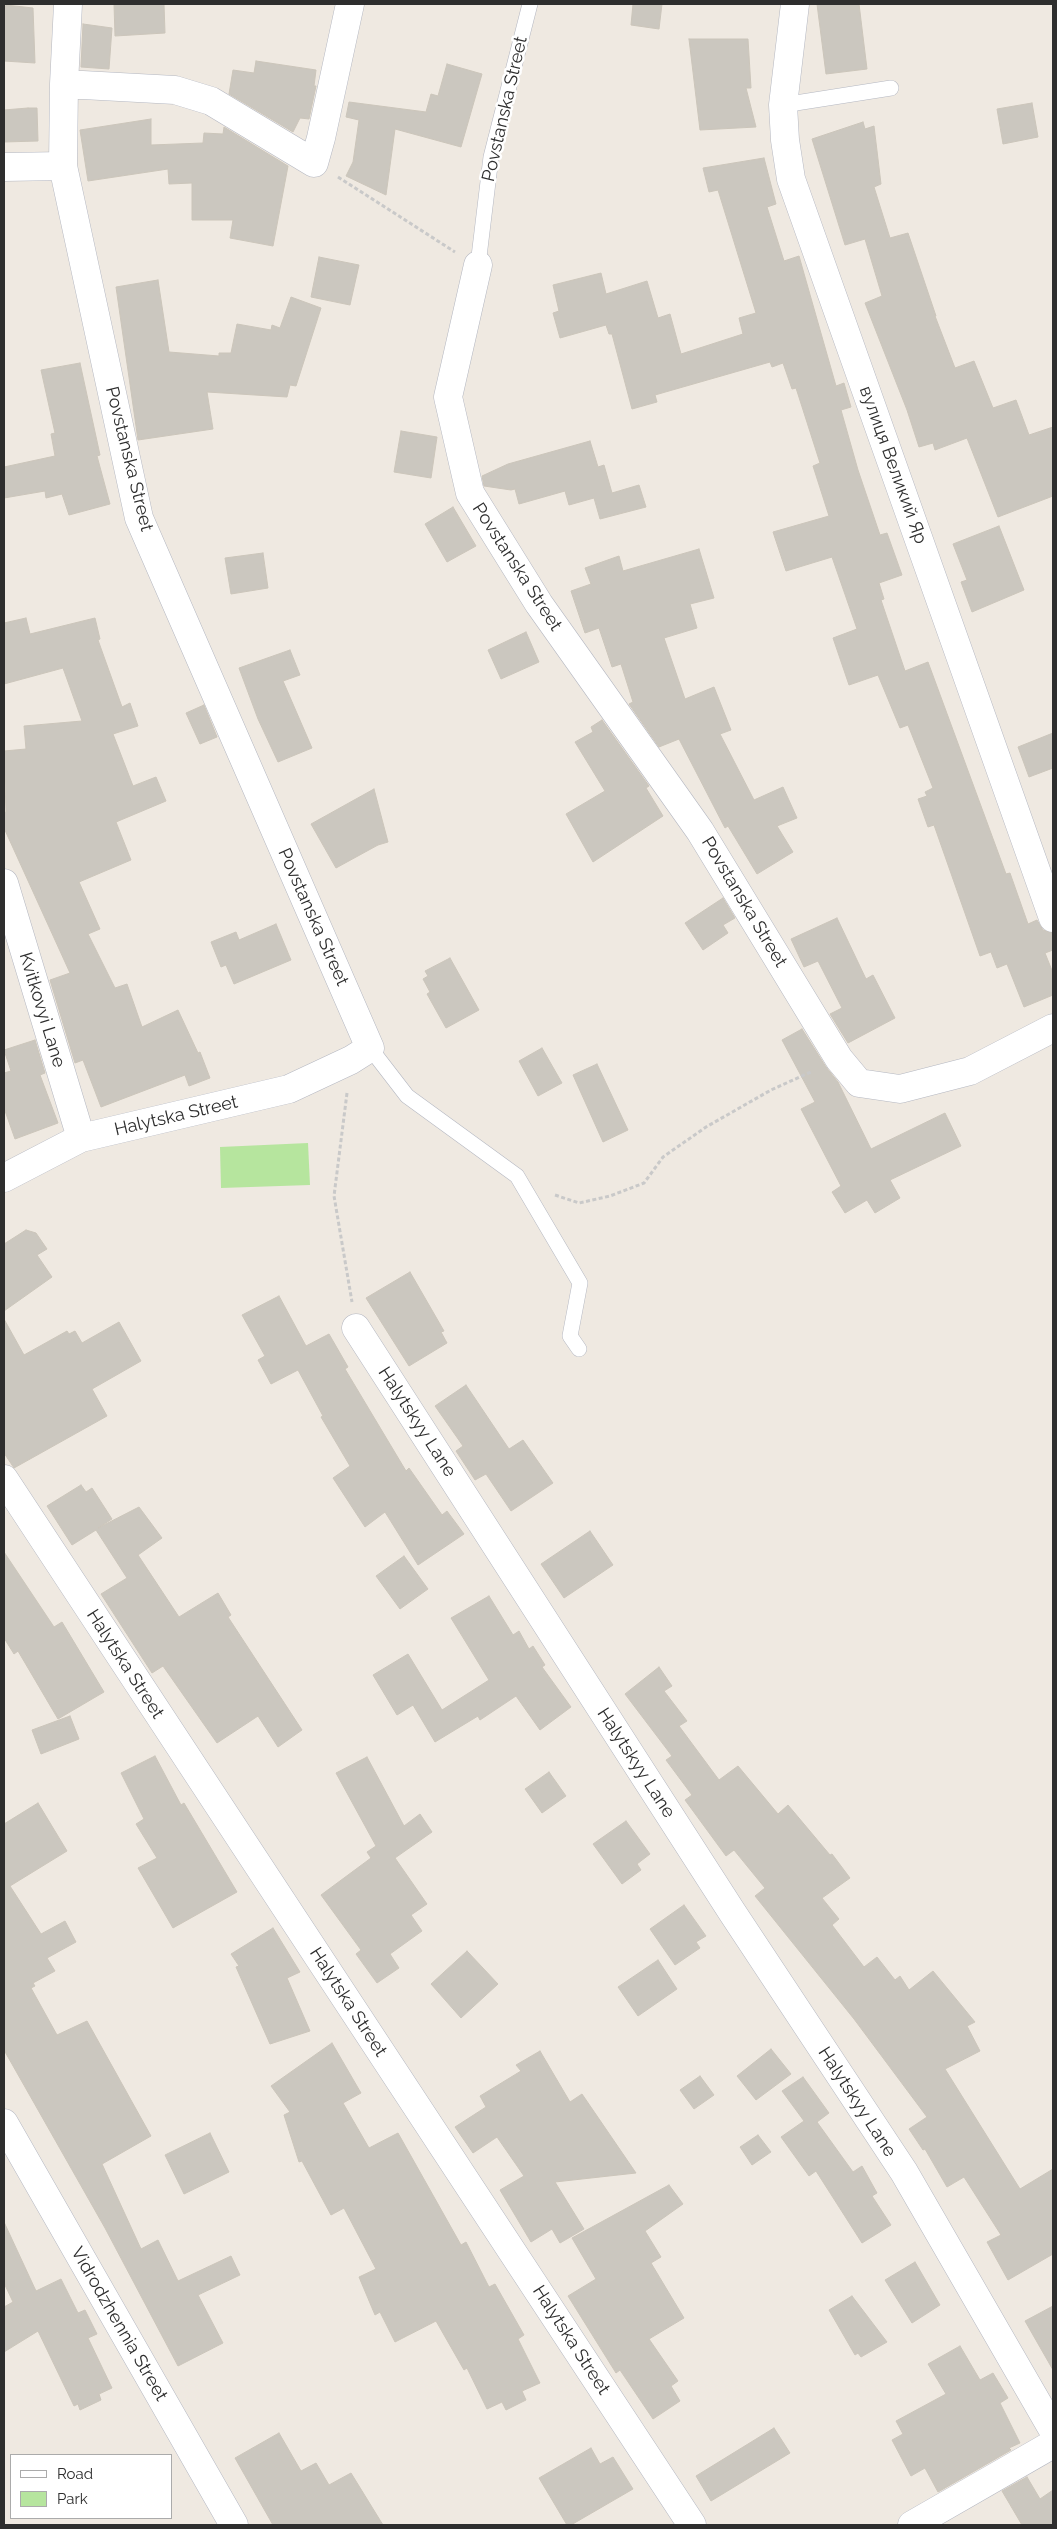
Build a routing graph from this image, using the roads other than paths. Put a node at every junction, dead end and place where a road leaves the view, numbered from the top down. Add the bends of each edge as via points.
1 (68, 4) edge
2 (350, 4) edge
3 (530, 4) edge
4 (796, 4) edge
5 (64, 84) junction
6 (891, 88) dead end
7 (783, 105) junction
8 (63, 166) junction
9 (4, 167) edge
10 (468, 259) joint
11 (4, 883) edge
12 (1053, 918) edge
13 (1053, 1028) edge
14 (360, 1054) junction
15 (80, 1138) junction
16 (4, 1178) edge
17 (356, 1328) road end
18 (579, 1349) dead end
19 (4, 1479) edge
20 (4, 2123) edge
21 (1053, 2430) edge
22 (1053, 2444) edge
23 (234, 2525) edge
24 (692, 2525) edge
25 (912, 2525) edge

1 - 5 street, Povstanska Street
2 - 5 street via 314,162 211,101 175,90
3 - 10 lane, Povstanska Street
4 - 7 street, вулиця Великий Яр
5 - 8 street, Povstanska Street
6 - 7 lane
7 - 12 street, вулиця Великий Яр via 784,140 791,179
8 - 9 street
8 - 14 street, Povstanska Street via 139,518
10 - 13 street, Povstanska Street via 448,397 470,493 539,604 700,831 839,1058 859,1083 900,1089 970,1071
11 - 15 street, Kvitkovyi Lane
14 - 15 street, Halytska Street via 288,1089
14 - 18 lane via 407,1096 517,1176 580,1283 570,1336
15 - 16 street, Halytska Street
17 - 21 street, Halytskyy Lane via 732,1912 904,2172
19 - 24 street, Halytska Street
20 - 23 street, Vidrodzhennia Street
22 - 25 street

